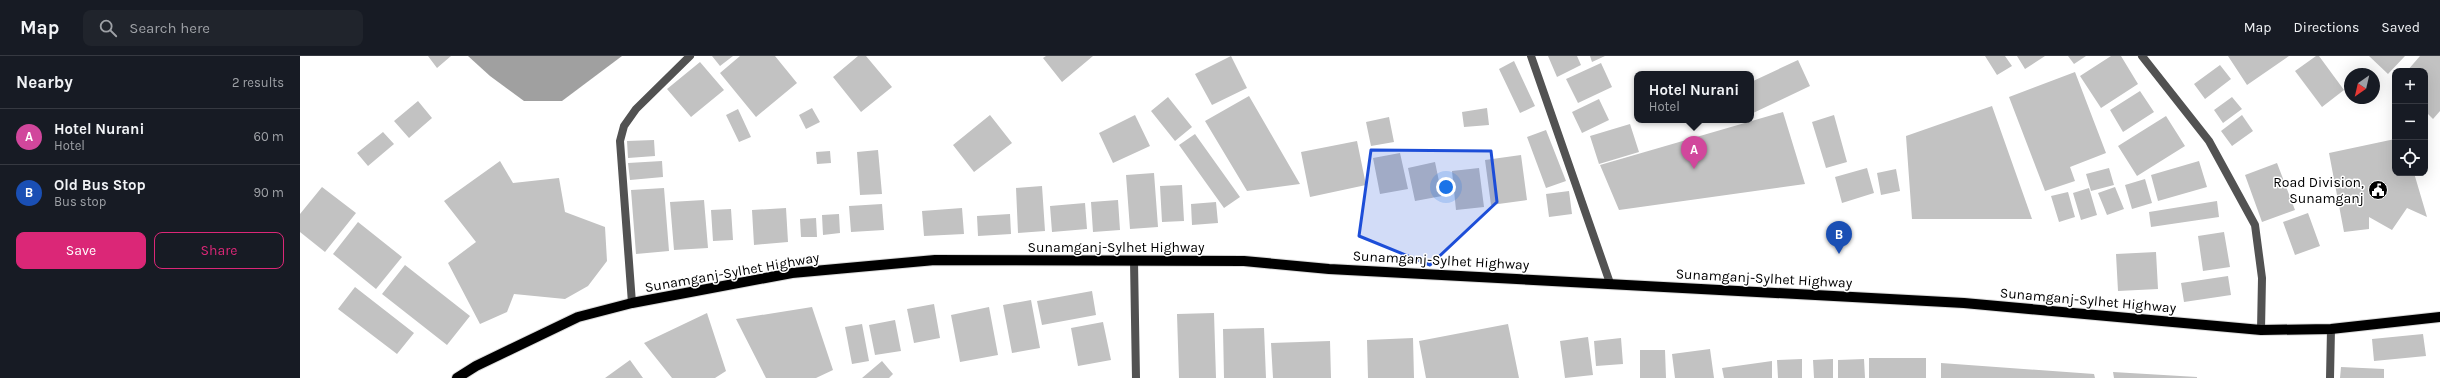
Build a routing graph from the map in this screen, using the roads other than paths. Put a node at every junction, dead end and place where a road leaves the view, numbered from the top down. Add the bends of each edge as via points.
1 (690, 56) edge
2 (1531, 56) edge
3 (2142, 56) edge
4 (1134, 261) junction
5 (1610, 283) junction
6 (632, 303) junction
7 (2440, 317) edge
8 (2331, 329) junction
9 (2261, 330) junction
10 (457, 378) edge
11 (1136, 378) edge
12 (2330, 378) edge

1 - 6 street via 636,109 624,126 620,141
2 - 5 street
3 - 9 street via 2209,141 2255,225 2262,278
4 - 5 main road, Sunamganj-Sylhet Highway via 1244,261 1329,269
4 - 6 main road, Sunamganj-Sylhet Highway via 935,260 792,273
4 - 11 street
5 - 9 main road, Sunamganj-Sylhet Highway via 1964,303
6 - 10 main road, Sunamganj-Sylhet Highway via 578,317 476,366
7 - 8 main road, Sunamganj-Sylhet Highway
8 - 9 main road, Sunamganj-Sylhet Highway
8 - 12 street

